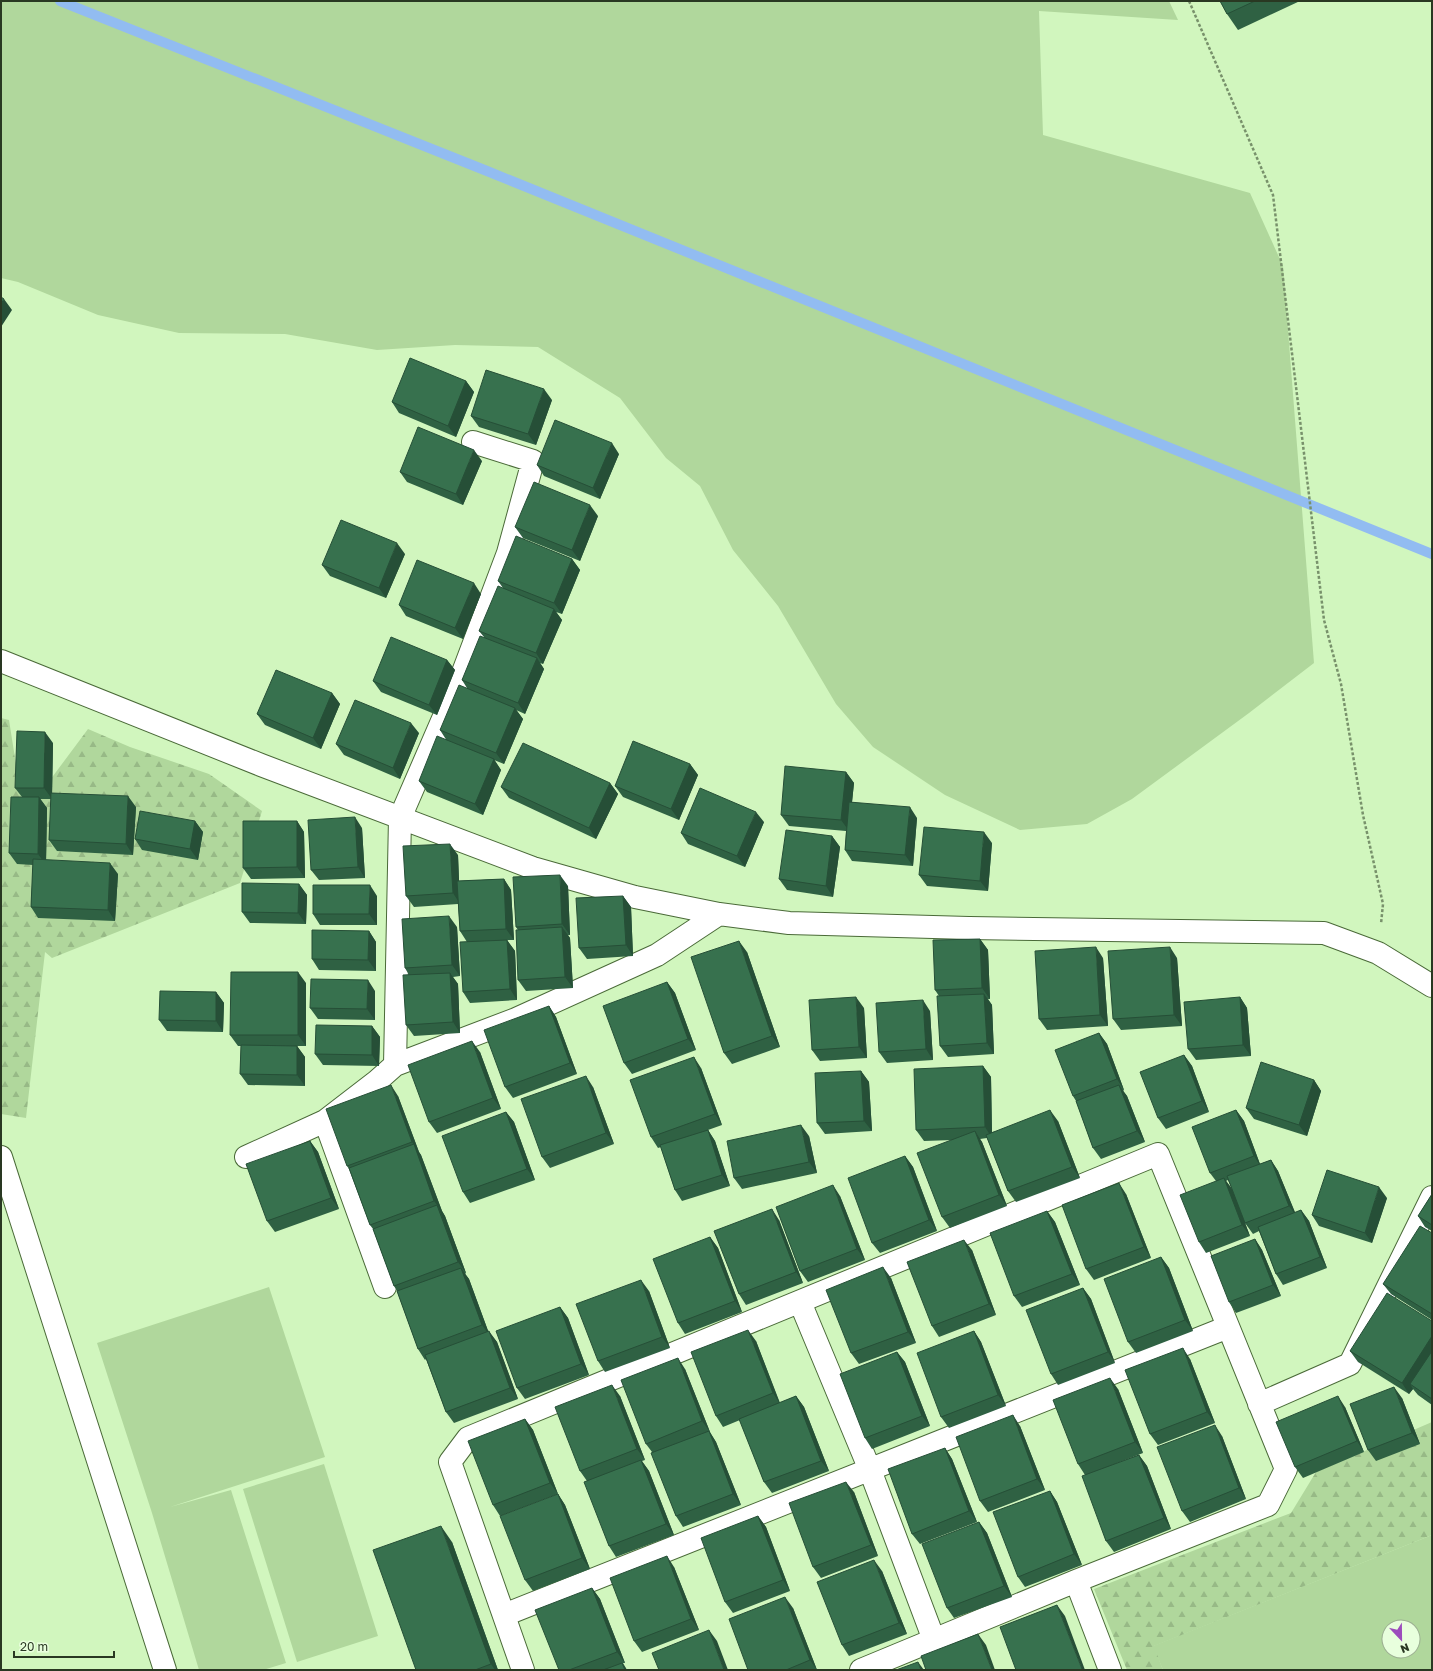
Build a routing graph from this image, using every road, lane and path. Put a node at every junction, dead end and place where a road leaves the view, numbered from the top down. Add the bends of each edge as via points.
1 (1189, 1) edge
2 (473, 442) dead end
3 (1, 661) edge
4 (400, 818) junction
5 (719, 914) junction
6 (1378, 953) junction
7 (1432, 986) edge
8 (395, 1065) junction
9 (325, 1121) junction
10 (1, 1157) edge
11 (246, 1157) dead end
12 (1432, 1197) edge
13 (385, 1287) dead end
14 (800, 1302) junction
15 (1228, 1328) junction
16 (1259, 1404) junction
17 (870, 1470) junction
18 (1076, 1581) junction
19 (504, 1615) junction
20 (934, 1640) junction
21 (165, 1670) edge
22 (523, 1670) edge
23 (861, 1670) edge
24 (1110, 1670) edge

1 - 6 path via 1273,195 1324,620 1341,684 1363,815 1382,904
2 - 4 street via 533,461 508,553 465,668
3 - 4 street
4 - 5 street via 532,868 634,897
4 - 8 street
5 - 6 street via 789,923 1324,933
5 - 8 street via 657,955 516,1020
6 - 7 street
8 - 9 street
9 - 11 street
9 - 13 street
10 - 21 street
12 - 16 street via 1350,1364
14 - 15 street via 1158,1154
14 - 17 street
14 - 19 street via 468,1438 450,1462
15 - 16 street
15 - 17 street
16 - 18 street via 1286,1469 1268,1505
17 - 19 street
17 - 20 street
18 - 20 street
18 - 24 street
19 - 22 street
20 - 23 street

